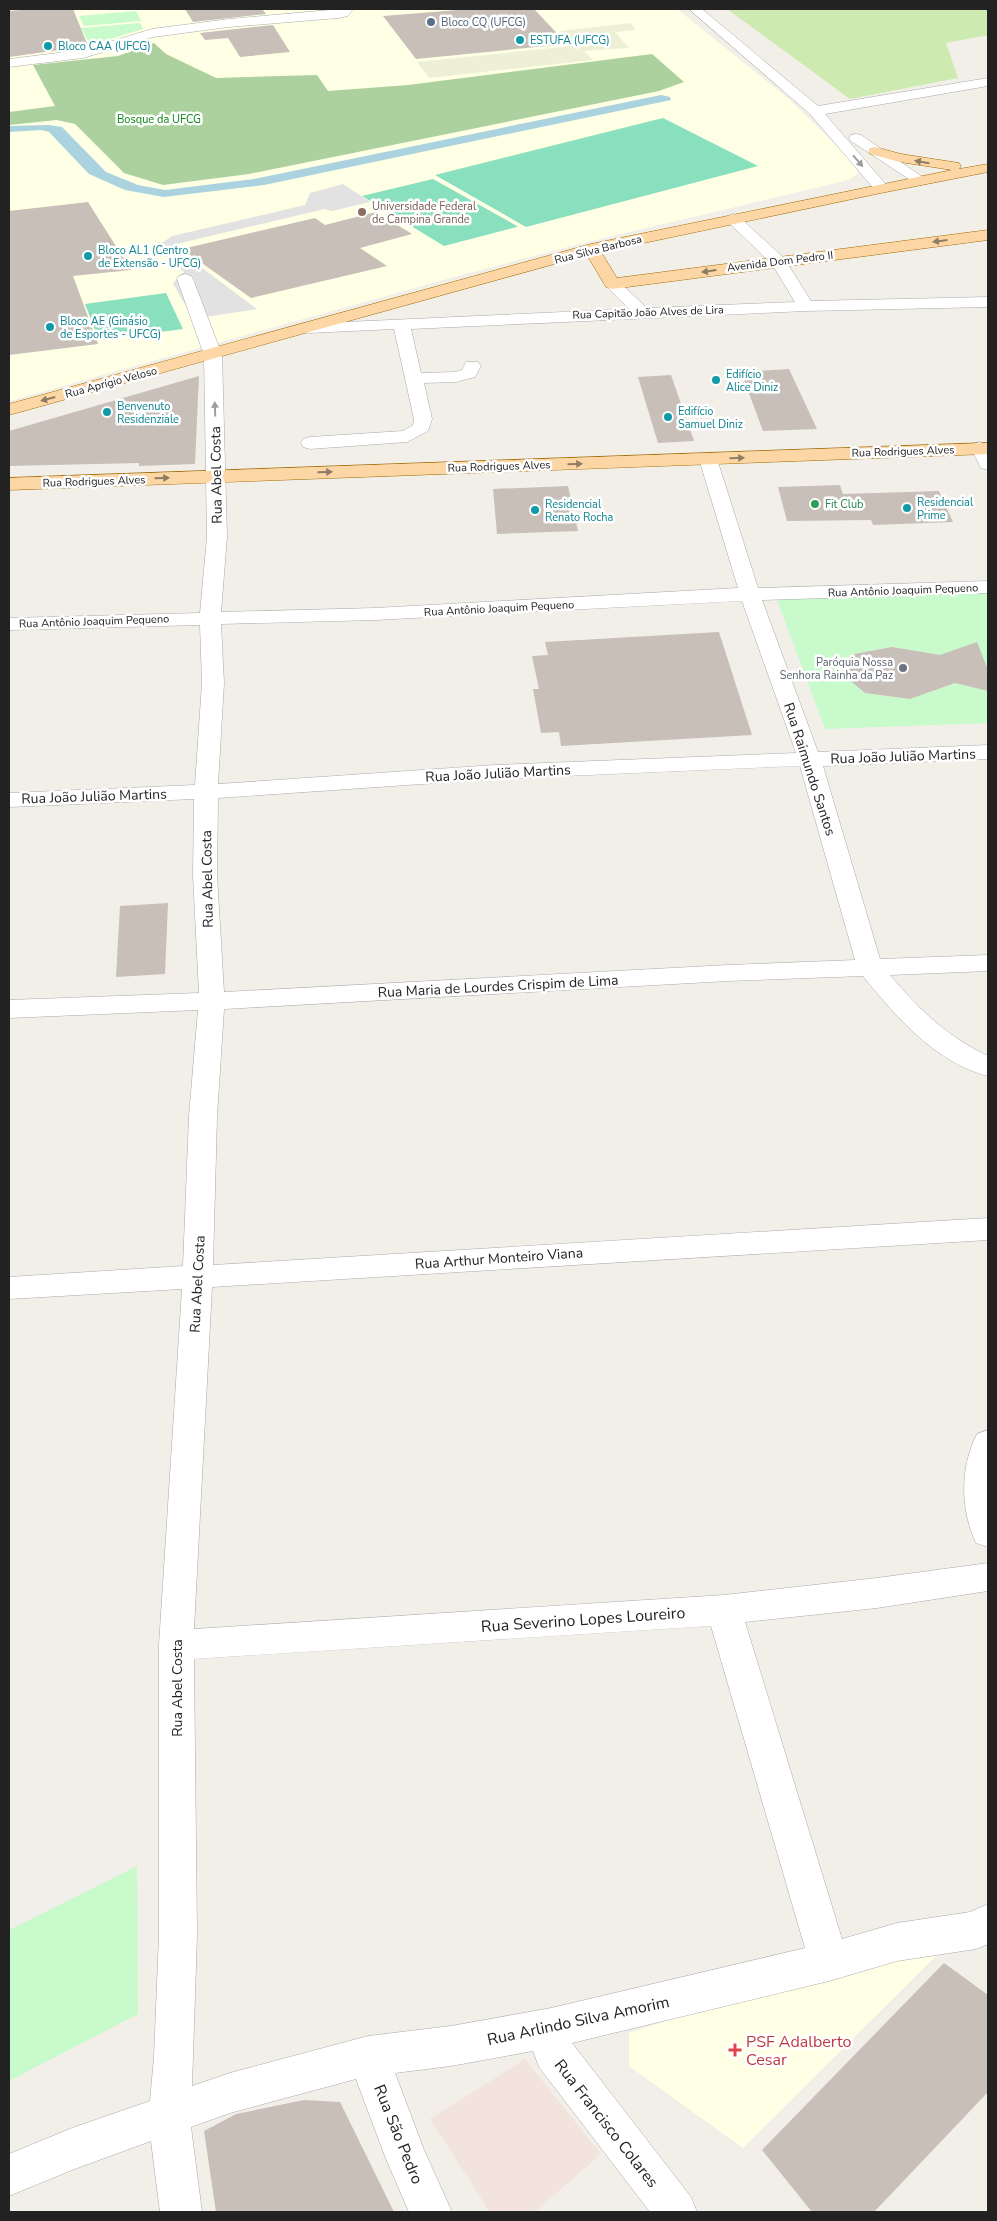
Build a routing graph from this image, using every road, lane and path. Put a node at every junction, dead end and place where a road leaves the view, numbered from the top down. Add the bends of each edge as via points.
1 (347, 9) edge
2 (695, 9) edge
3 (9, 63) edge
4 (988, 82) edge
5 (815, 111) junction
6 (876, 151) junction
7 (988, 168) edge
8 (920, 180) junction
9 (881, 188) junction
10 (733, 219) junction
11 (988, 235) edge
12 (591, 249) junction
13 (778, 261) junction
14 (185, 279) dead end
15 (612, 284) junction
16 (988, 302) edge
17 (806, 306) junction
18 (642, 312) junction
19 (401, 324) junction
20 (309, 328) junction
21 (213, 355) junction
22 (472, 366) dead end
23 (415, 378) junction
24 (9, 410) edge
25 (310, 443) dead end
26 (986, 454) edge
27 (708, 459) junction
28 (217, 476) junction
29 (9, 484) edge
30 (988, 588) edge
31 (750, 594) junction
32 (210, 618) junction
33 (9, 624) edge
34 (988, 752) edge
35 (810, 760) junction
36 (206, 792) junction
37 (9, 800) edge
38 (988, 963) edge
39 (870, 968) junction
40 (212, 1001) junction
41 (9, 1009) edge
42 (988, 1067) edge
43 (988, 1229) edge
44 (198, 1276) junction
45 (9, 1288) edge
46 (988, 1443) edge
47 (988, 1533) edge
48 (988, 1577) edge
49 (724, 1610) junction
50 (176, 1645) junction
51 (984, 1931) edge
52 (829, 1962) junction
53 (551, 2028) junction
54 (368, 2056) junction
55 (168, 2117) junction
56 (9, 2174) edge
57 (181, 2212) edge
58 (431, 2212) edge
59 (676, 2212) edge

1 - 3 street via 339,14 152,33 83,54
2 - 5 street
4 - 5 street
5 - 6 street
5 -> 9 street
7 -> 6 main road via 928,163
6 - 8 street
7 - 8 main road, Rua Silva Barbosa
8 - 9 main road, Rua Silva Barbosa
9 - 10 main road, Rua Silva Barbosa
10 - 12 main road, Rua Silva Barbosa
10 - 13 street
11 -> 13 main road, Avenida Dom Pedro II
12 - 15 main road
12 - 20 main road, Rua Silva Barbosa
13 -> 15 main road, Avenida Dom Pedro II
13 - 17 street
14 - 21 street, Rua Abel Costa
15 - 18 street
16 - 17 street, Rua Capitão João Alves de Lira
17 - 18 street, Rua Capitão João Alves de Lira
18 - 19 street, Rua Capitão João Alves de Lira
19 - 20 street, Rua Capitão João Alves de Lira
19 - 23 street
20 - 21 main road, Rua Silva Barbosa
21 -> 24 main road, Rua Aprígio Veloso
28 -> 21 street, Rua Abel Costa
22 - 23 street via 469,373 456,377
23 - 25 street via 422,427 407,436
27 -> 26 main road, Rua Rodrigues Alves
28 -> 27 main road, Rua Rodrigues Alves
27 - 31 street, Rua Raimundo Santos
29 -> 28 main road, Rua Rodrigues Alves
28 - 32 street, Rua Abel Costa
30 - 31 street, Rua Antônio Joaquim Pequeno
31 - 32 street, Rua Antônio Joaquim Pequeno via 374,614
31 - 35 street, Rua Raimundo Santos
32 - 33 street, Rua Antônio Joaquim Pequeno
32 - 36 street, Rua Abel Costa via 213,683
34 - 35 street, Rua João Julião Martins
35 - 36 street, Rua João Julião Martins via 495,772
35 - 39 street, Rua Raimundo Santos
36 - 37 street, Rua João Julião Martins
36 - 40 street, Rua Abel Costa via 205,875
38 - 39 street, Rua Maria de Lourdes Crispim de Lima
39 - 40 street, Rua Maria de Lourdes Crispim de Lima
39 - 42 street via 898,1002 931,1034
40 - 41 street, Rua Maria de Lourdes Crispim de Lima
40 - 44 street, Rua Abel Costa via 203,1116
43 - 44 street, Rua Arthur Monteiro Viana
44 - 45 street, Rua Arthur Monteiro Viana
44 - 50 street, Rua Abel Costa
46 - 47 street via 982,1458 980,1488
48 - 49 street, Rua Severino Lopes Loureiro
49 - 50 street, Rua Severino Lopes Loureiro
49 - 52 street
50 - 55 street, Rua Abel Costa via 178,1936 174,2057
51 - 52 street, Rua Arlindo Silva Amorim via 897,1942
52 - 53 street, Rua Arlindo Silva Amorim
53 - 54 street, Rua Arlindo Silva Amorim via 451,2046
53 - 59 street, Rua Francisco Colares via 553,2053
54 - 55 street, Rua Arlindo Silva Amorim via 230,2093
54 - 58 street, Rua São Pedro
55 - 56 street, Rua Arlindo Silva Amorim
55 - 57 street, Rua Abel Costa

